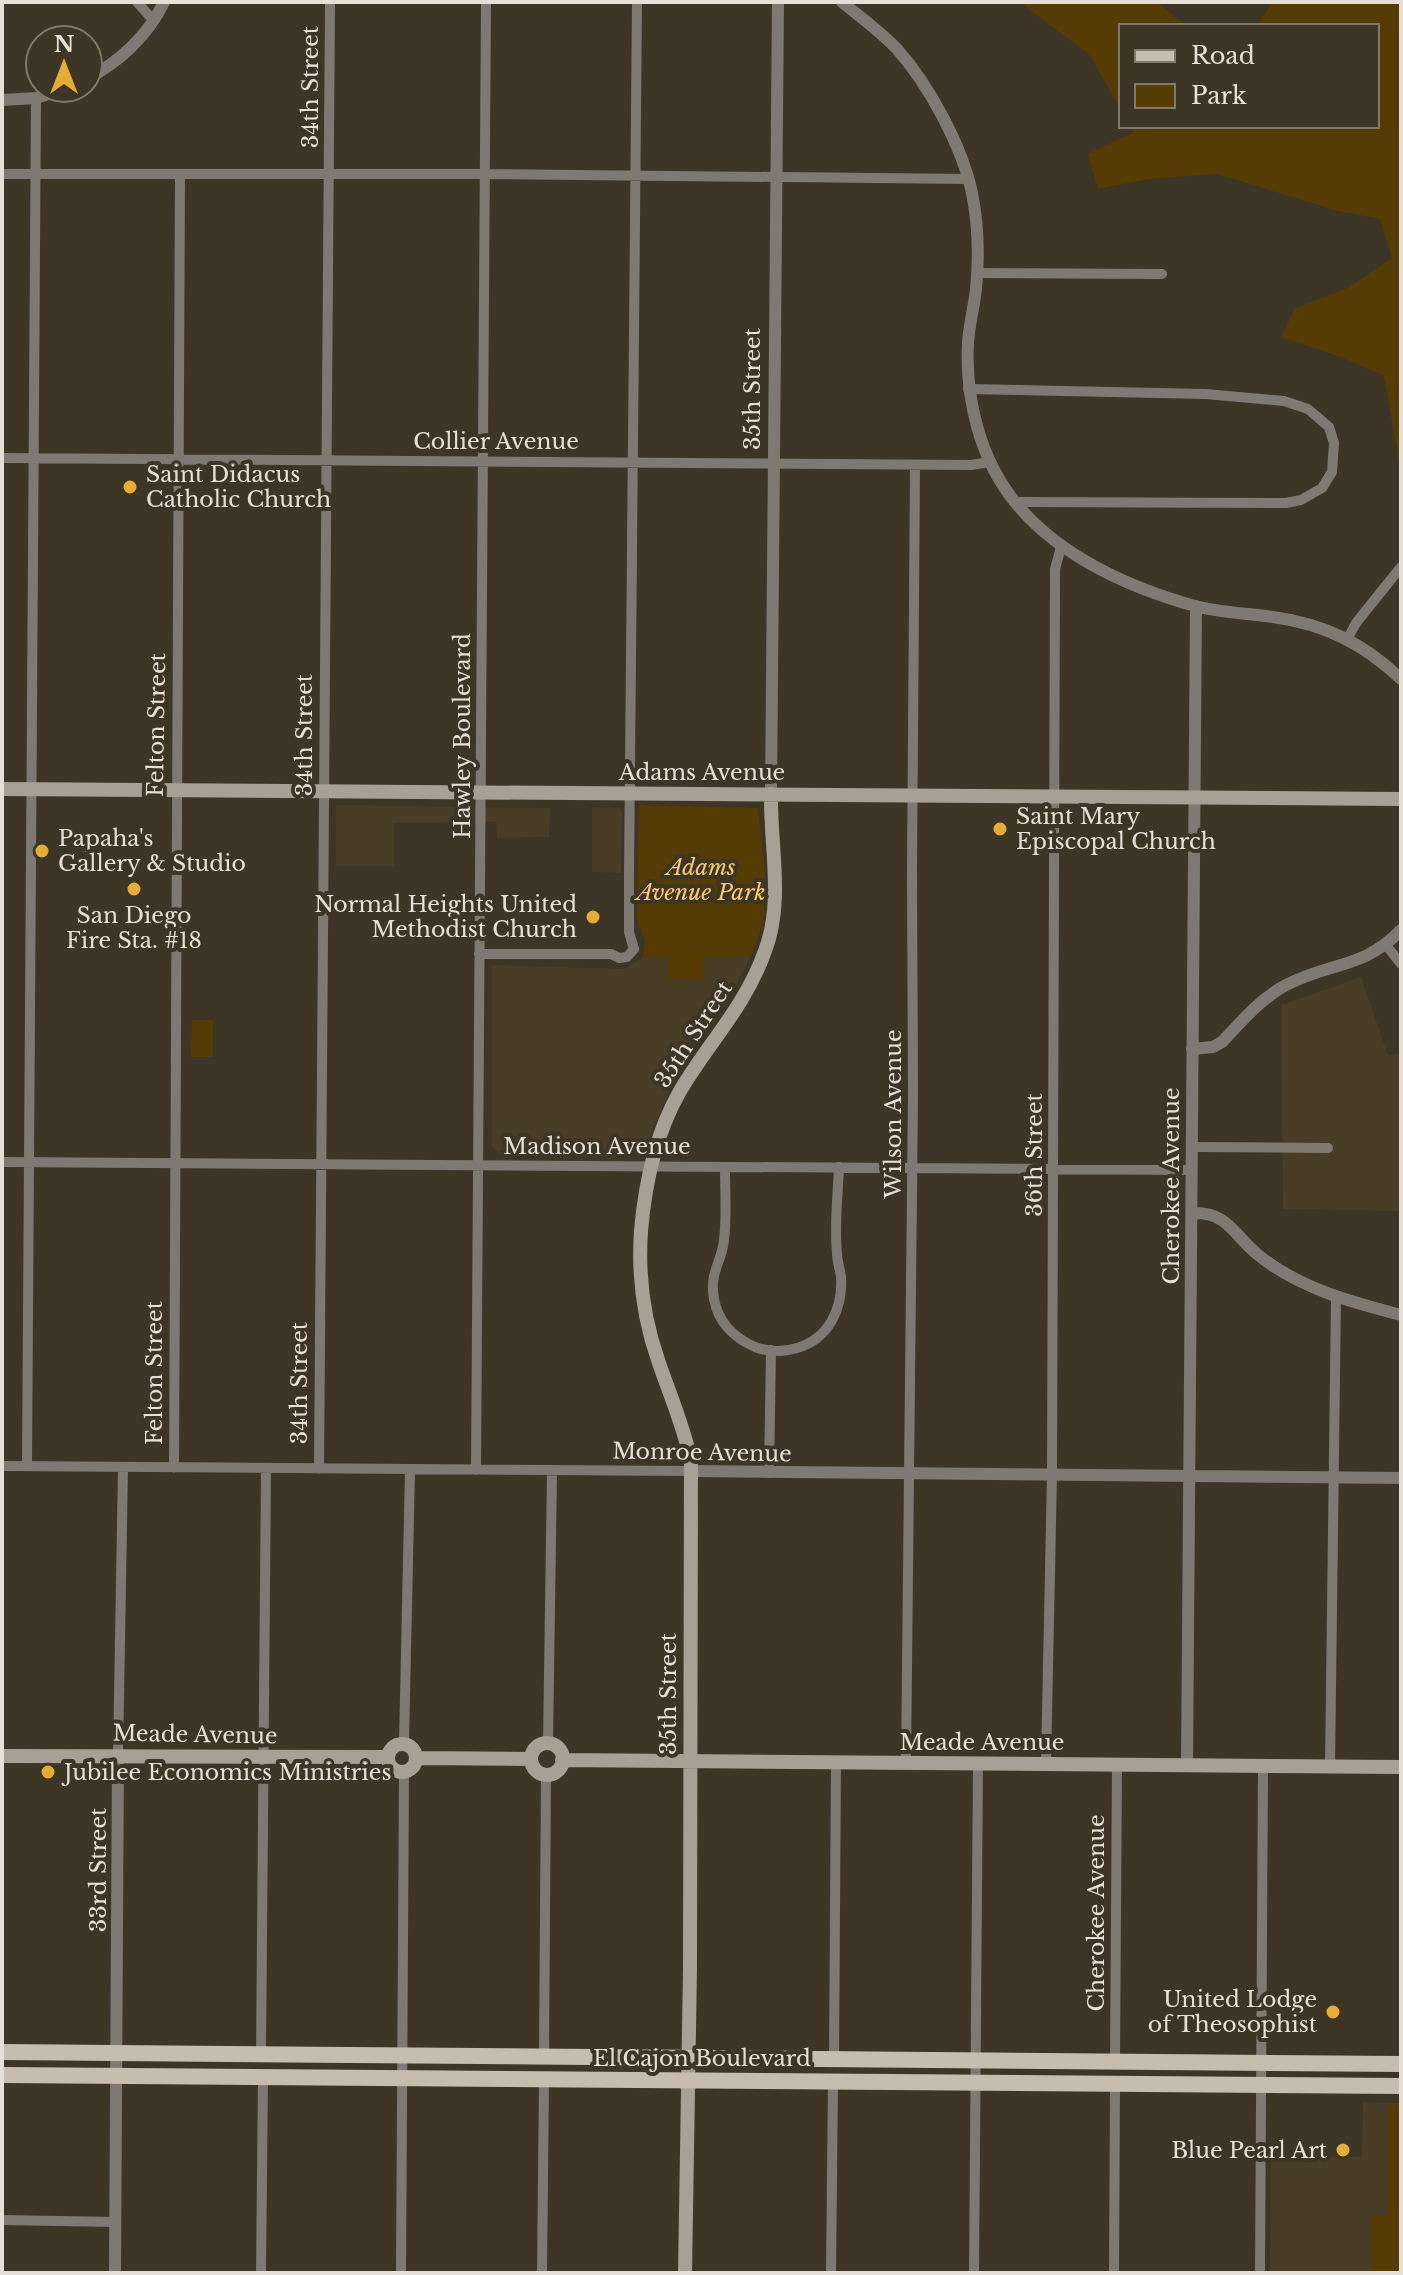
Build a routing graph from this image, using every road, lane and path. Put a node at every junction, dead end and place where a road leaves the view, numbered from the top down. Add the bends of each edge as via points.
1 (137, 2) edge
2 (164, 2) edge
3 (330, 2) edge
4 (486, 2) edge
5 (637, 2) edge
6 (778, 2) edge
7 (842, 2) edge
8 (153, 20) junction
9 (104, 68) edge
10 (24, 99) edge
11 (2, 100) edge
12 (36, 104) edge
13 (329, 173) junction
14 (2, 174) edge
15 (485, 174) junction
16 (36, 175) junction
17 (180, 175) junction
18 (635, 175) junction
19 (776, 177) junction
20 (968, 179) junction
21 (977, 273) junction
22 (1162, 274) dead end
23 (968, 389) junction
24 (2, 458) edge
25 (32, 458) junction
26 (178, 460) junction
27 (327, 460) junction
28 (483, 461) junction
29 (633, 462) junction
30 (990, 462) junction
31 (774, 463) junction
32 (915, 465) junction
33 (1014, 502) junction
34 (1061, 547) junction
35 (1401, 567) edge
36 (1196, 606) junction
37 (1348, 638) junction
38 (1401, 679) edge
39 (2, 789) edge
40 (30, 789) junction
41 (176, 791) junction
42 (324, 791) junction
43 (480, 792) junction
44 (631, 793) junction
45 (771, 794) junction
46 (913, 795) junction
47 (1053, 796) junction
48 (1196, 797) junction
49 (1401, 799) edge
50 (1401, 930) edge
51 (1386, 945) junction
52 (479, 954) junction
53 (1400, 962) edge
54 (1192, 1049) junction
55 (1191, 1147) junction
56 (1328, 1148) dead end
57 (2, 1162) edge
58 (28, 1162) junction
59 (176, 1163) junction
60 (320, 1164) junction
61 (477, 1165) junction
62 (651, 1166) junction
63 (725, 1167) junction
64 (839, 1167) junction
65 (913, 1168) junction
66 (1054, 1169) junction
67 (1191, 1170) junction
68 (1192, 1213) junction
69 (1336, 1296) junction
70 (1401, 1315) edge
71 (771, 1350) junction
72 (2, 1466) edge
73 (27, 1466) junction
74 (123, 1467) junction
75 (174, 1468) junction
76 (266, 1468) junction
77 (319, 1469) junction
78 (410, 1470) junction
79 (476, 1470) junction
80 (552, 1471) junction
81 (691, 1471) junction
82 (769, 1473) junction
83 (911, 1474) junction
84 (1052, 1475) junction
85 (1189, 1476) junction
86 (1333, 1477) junction
87 (1401, 1478) edge
88 (404, 1743) junction
89 (548, 1743) junction
90 (118, 1755) junction
91 (2, 1756) edge
92 (264, 1757) junction
93 (387, 1757) junction
94 (416, 1758) junction
95 (531, 1759) junction
96 (562, 1760) junction
97 (689, 1761) junction
98 (836, 1763) junction
99 (906, 1763) junction
100 (978, 1763) junction
101 (1046, 1763) junction
102 (1117, 1765) junction
103 (1187, 1766) junction
104 (1263, 1766) junction
105 (1330, 1766) junction
106 (1401, 1767) edge
107 (404, 1772) junction
108 (546, 1774) junction
109 (2, 2052) edge
110 (117, 2053) junction
111 (261, 2054) junction
112 (403, 2055) junction
113 (544, 2056) junction
114 (689, 2057) junction
115 (834, 2059) junction
116 (976, 2060) junction
117 (1115, 2061) junction
118 (1262, 2062) junction
119 (1401, 2064) edge
120 (2, 2075) edge
121 (117, 2076) junction
122 (263, 2077) junction
123 (403, 2077) junction
124 (544, 2079) junction
125 (689, 2079) junction
126 (833, 2081) junction
127 (975, 2081) junction
128 (1115, 2083) junction
129 (1262, 2085) junction
130 (1401, 2086) edge
131 (2, 2220) edge
132 (116, 2222) junction
133 (115, 2273) edge
134 (261, 2273) edge
135 (401, 2273) edge
136 (542, 2273) edge
137 (685, 2273) edge
138 (831, 2273) edge
139 (974, 2273) edge
140 (1114, 2273) edge
141 (1260, 2273) edge

1 - 8 street
2 - 8 street
3 - 13 street, 34th Street
4 - 15 street, Hawley Boulevard
5 - 18 street
6 - 19 street, 35th Street
7 - 20 street via 897,49 940,110
8 - 9 street
10 - 11 street
12 - 16 street
13 - 15 street
13 - 17 street
13 - 27 street, 34th Street
14 - 16 street
15 - 18 street
15 - 28 street, Hawley Boulevard
16 - 17 street
16 - 25 street
17 - 26 street, Felton Street
18 - 19 street
18 - 29 street
19 - 20 street
19 - 31 street, 35th Street
20 - 21 street
21 - 22 street
21 - 23 street
23 - 30 street
23 - 33 street via 1206,394 1284,401 1323,420 1334,443 1332,472 1322,488 1286,503
24 - 25 street, Collier Avenue
25 - 26 street, Collier Avenue
25 - 40 street
26 - 27 street, Collier Avenue
26 - 41 street, Felton Street
27 - 28 street, Collier Avenue
27 - 42 street, 34th Street
28 - 29 street, Collier Avenue
28 - 43 street, Hawley Boulevard
29 - 31 street, Collier Avenue
29 - 44 street
30 - 32 street, Collier Avenue
30 - 33 street
31 - 32 street, Collier Avenue
31 - 45 street, 35th Street
32 - 46 street, Wilson Avenue
33 - 34 street
34 - 36 street via 1129,583
34 - 47 street, 36th Street via 1055,569
35 - 37 street
36 - 37 street via 1274,617
36 - 48 street, Cherokee Avenue
37 - 38 street
39 - 40 main road, Adams Avenue
40 - 41 main road, Adams Avenue
40 - 58 street
41 - 42 main road, Adams Avenue
41 - 59 street, Felton Street
42 - 43 main road, Adams Avenue
42 - 60 street, 34th Street
43 - 44 main road, Adams Avenue
43 - 52 street, Hawley Boulevard
44 - 45 main road, Adams Avenue
44 - 52 street via 629,932 634,949 627,957
45 - 46 main road, Adams Avenue
45 - 62 main road, 35th Street via 775,869 766,949 745,997 681,1091
46 - 47 main road, Adams Avenue
46 - 65 street, Wilson Avenue
47 - 48 main road, Adams Avenue
47 - 66 street, 36th Street
48 - 49 main road, Adams Avenue
48 - 54 street, Cherokee Avenue
50 - 51 street
51 - 53 street
51 - 54 street via 1348,965 1287,985 1263,1000 1222,1042
52 - 61 street, Hawley Boulevard
54 - 55 street, Cherokee Avenue
55 - 56 street
55 - 67 street, Cherokee Avenue
57 - 58 street, Madison Avenue
58 - 59 street, Madison Avenue
58 - 73 street
59 - 60 street, Madison Avenue
59 - 75 street, Felton Street
60 - 61 street, Madison Avenue
60 - 77 street, 34th Street
61 - 62 street, Madison Avenue
61 - 79 street, Hawley Boulevard
62 - 63 street, Madison Avenue
62 - 81 main road, 35th Street via 641,1231 645,1306
63 - 64 street, Madison Avenue
63 - 71 street via 725,1239 713,1270 713,1298 721,1320 735,1336
64 - 65 street, Madison Avenue
64 - 71 street via 836,1252 841,1297 833,1319 809,1345
65 - 66 street, Madison Avenue
65 - 83 street, Wilson Avenue
66 - 67 street, Madison Avenue
66 - 84 street, 36th Street
67 - 68 street, Cherokee Avenue
68 - 69 street via 1224,1219 1277,1269
68 - 85 street, Cherokee Avenue
69 - 70 street
69 - 86 street
71 - 82 street
72 - 73 street, Monroe Avenue
73 - 74 street, Monroe Avenue
74 - 75 street, Monroe Avenue
74 - 90 street, 33rd Street
75 - 76 street, Monroe Avenue
76 - 77 street, Monroe Avenue
76 - 92 street
77 - 78 street, Monroe Avenue
78 - 79 street, Monroe Avenue
78 - 88 street
79 - 80 street, Monroe Avenue
80 - 81 street, Monroe Avenue
80 - 89 street
81 - 82 street, Monroe Avenue
81 - 97 main road, 35th Street
82 - 83 street, Monroe Avenue
83 - 84 street, Monroe Avenue
83 - 99 street, Wilson Avenue
84 - 85 street, Monroe Avenue
84 - 101 street, 36th Street
85 - 86 street, Monroe Avenue
85 - 103 street, Cherokee Avenue
86 - 87 street, Monroe Avenue
86 - 105 street
88 - 93 main road via 391,1748
88 - 94 main road
89 - 95 main road via 535,1748
89 - 96 main road via 558,1747
90 - 91 main road, Meade Avenue
90 - 92 main road, Meade Avenue
90 - 110 street, 33rd Street
92 - 93 main road, Meade Avenue
92 - 111 street
93 - 107 main road via 390,1767
94 - 95 main road
94 - 107 main road
95 - 108 main road via 534,1768
96 - 97 main road, Meade Avenue
96 - 108 main road via 558,1770
97 - 98 main road, Meade Avenue
97 - 114 main road, 35th Street
98 - 99 main road, Meade Avenue
98 - 115 street
99 - 100 main road, Meade Avenue
100 - 101 main road, Meade Avenue
100 - 116 street
101 - 102 main road, Meade Avenue
102 - 103 main road, Meade Avenue
102 - 117 street, Cherokee Avenue
103 - 104 main road, Meade Avenue
104 - 105 main road, Meade Avenue
104 - 118 street
105 - 106 main road, Meade Avenue
107 - 112 street
108 - 113 street
109 - 110 main road, El Cajon Boulevard
110 - 111 main road, El Cajon Boulevard
110 - 121 street, 33rd Street
111 - 112 main road, El Cajon Boulevard
112 - 113 main road, El Cajon Boulevard
112 - 123 street
113 - 114 main road, El Cajon Boulevard
114 - 115 main road, El Cajon Boulevard
114 - 125 main road, 35th Street
115 - 116 main road, El Cajon Boulevard
116 - 117 main road, El Cajon Boulevard
116 - 127 street
117 - 118 main road, El Cajon Boulevard
118 - 119 main road, El Cajon Boulevard
118 - 129 street
120 - 121 main road, El Cajon Boulevard
121 - 122 main road, El Cajon Boulevard
121 - 132 street, 33rd Street
122 - 123 main road, El Cajon Boulevard
122 - 134 street
123 - 124 main road, El Cajon Boulevard
123 - 135 street
124 - 125 main road, El Cajon Boulevard
124 - 136 street
125 - 126 main road, El Cajon Boulevard
125 - 137 main road, 35th Street
126 - 127 main road, El Cajon Boulevard
126 - 138 street
127 - 128 main road, El Cajon Boulevard
127 - 139 street
128 - 129 main road, El Cajon Boulevard
128 - 140 street
129 - 130 main road, El Cajon Boulevard
129 - 141 street
131 - 132 street
132 - 133 street, 33rd Street

